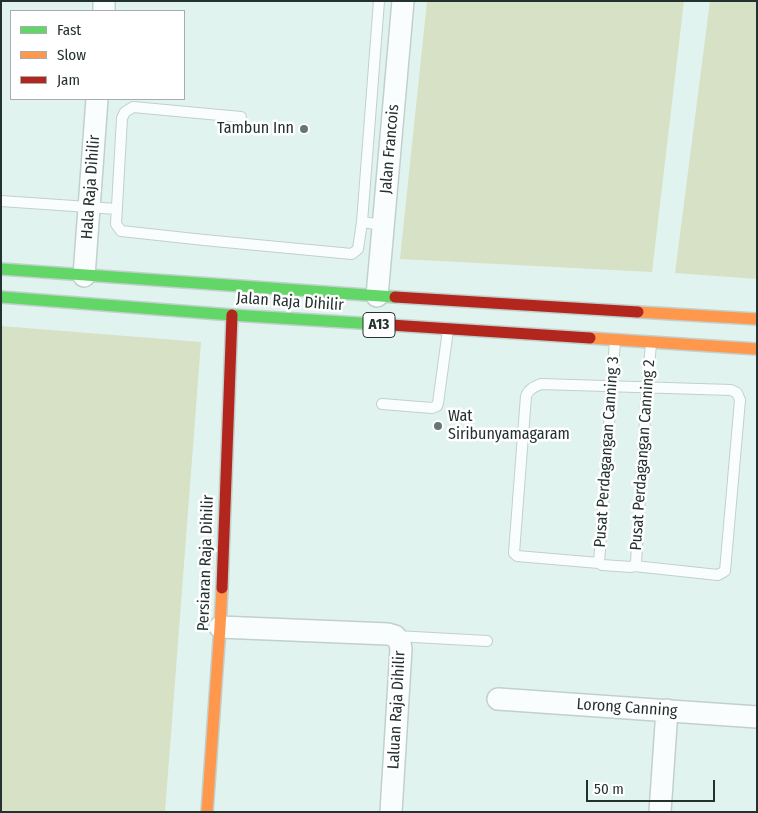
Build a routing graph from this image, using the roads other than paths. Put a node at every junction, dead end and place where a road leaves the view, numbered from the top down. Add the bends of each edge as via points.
1 (379, 1) edge
2 (403, 1) edge
3 (97, 100) edge
4 (241, 117) dead end
5 (1, 201) edge
6 (90, 207) junction
7 (118, 208) junction
8 (362, 222) junction
9 (383, 225) junction
10 (1, 269) edge
11 (84, 276) junction
12 (377, 296) junction
13 (1, 298) edge
14 (232, 315) junction
15 (757, 319) edge
16 (448, 330) junction
17 (614, 341) junction
18 (652, 343) junction
19 (757, 349) edge
20 (611, 386) junction
21 (647, 388) junction
22 (382, 404) dead end
23 (599, 563) junction
24 (634, 566) junction
25 (220, 627) junction
26 (395, 636) junction
27 (487, 641) dead end
28 (498, 699) dead end
29 (667, 710) junction
30 (757, 717) edge
31 (207, 812) edge
32 (391, 812) edge
33 (660, 812) edge

1 - 8 lane
2 - 9 street, Jalan Francois
3 - 6 street, Hala Raja Dihilir
4 - 7 lane via 133,107 125,112 122,118
5 - 6 lane
6 - 7 lane
6 - 11 street, Hala Raja Dihilir
7 - 8 lane via 116,224 120,230 352,254 358,249
8 - 9 lane
9 - 12 street, Jalan Francois
10 - 11 main road, Jalan Raja Dihilir / A13
11 - 12 main road, Jalan Raja Dihilir / A13
12 - 15 main road, Jalan Raja Dihilir / A13
13 - 14 main road, Jalan Raja Dihilir / A13
14 - 16 main road, Jalan Raja Dihilir / A13
14 - 25 main road, Persiaran Raja Dihilir
16 - 17 main road, Jalan Raja Dihilir / A13
16 - 22 lane via 436,406
17 - 18 main road, Jalan Raja Dihilir / A13
17 - 20 lane, Pusat Perdagangan Canning 3
18 - 19 main road, Jalan Raja Dihilir / A13
18 - 21 lane, Pusat Perdagangan Canning 2
20 - 21 lane
20 - 23 lane, Pusat Perdagangan Canning 3
20 - 23 lane via 541,384 528,391 514,553 517,556
21 - 24 lane, Pusat Perdagangan Canning 2
21 - 24 lane via 731,390 740,400 725,571 718,575
23 - 24 lane
25 - 26 street, Laluan Raja Dihilir
25 - 31 main road, Persiaran Raja Dihilir
26 - 27 lane
26 - 32 street, Laluan Raja Dihilir via 401,649
28 - 29 street, Lorong Canning
29 - 30 street, Lorong Canning
29 - 33 street

